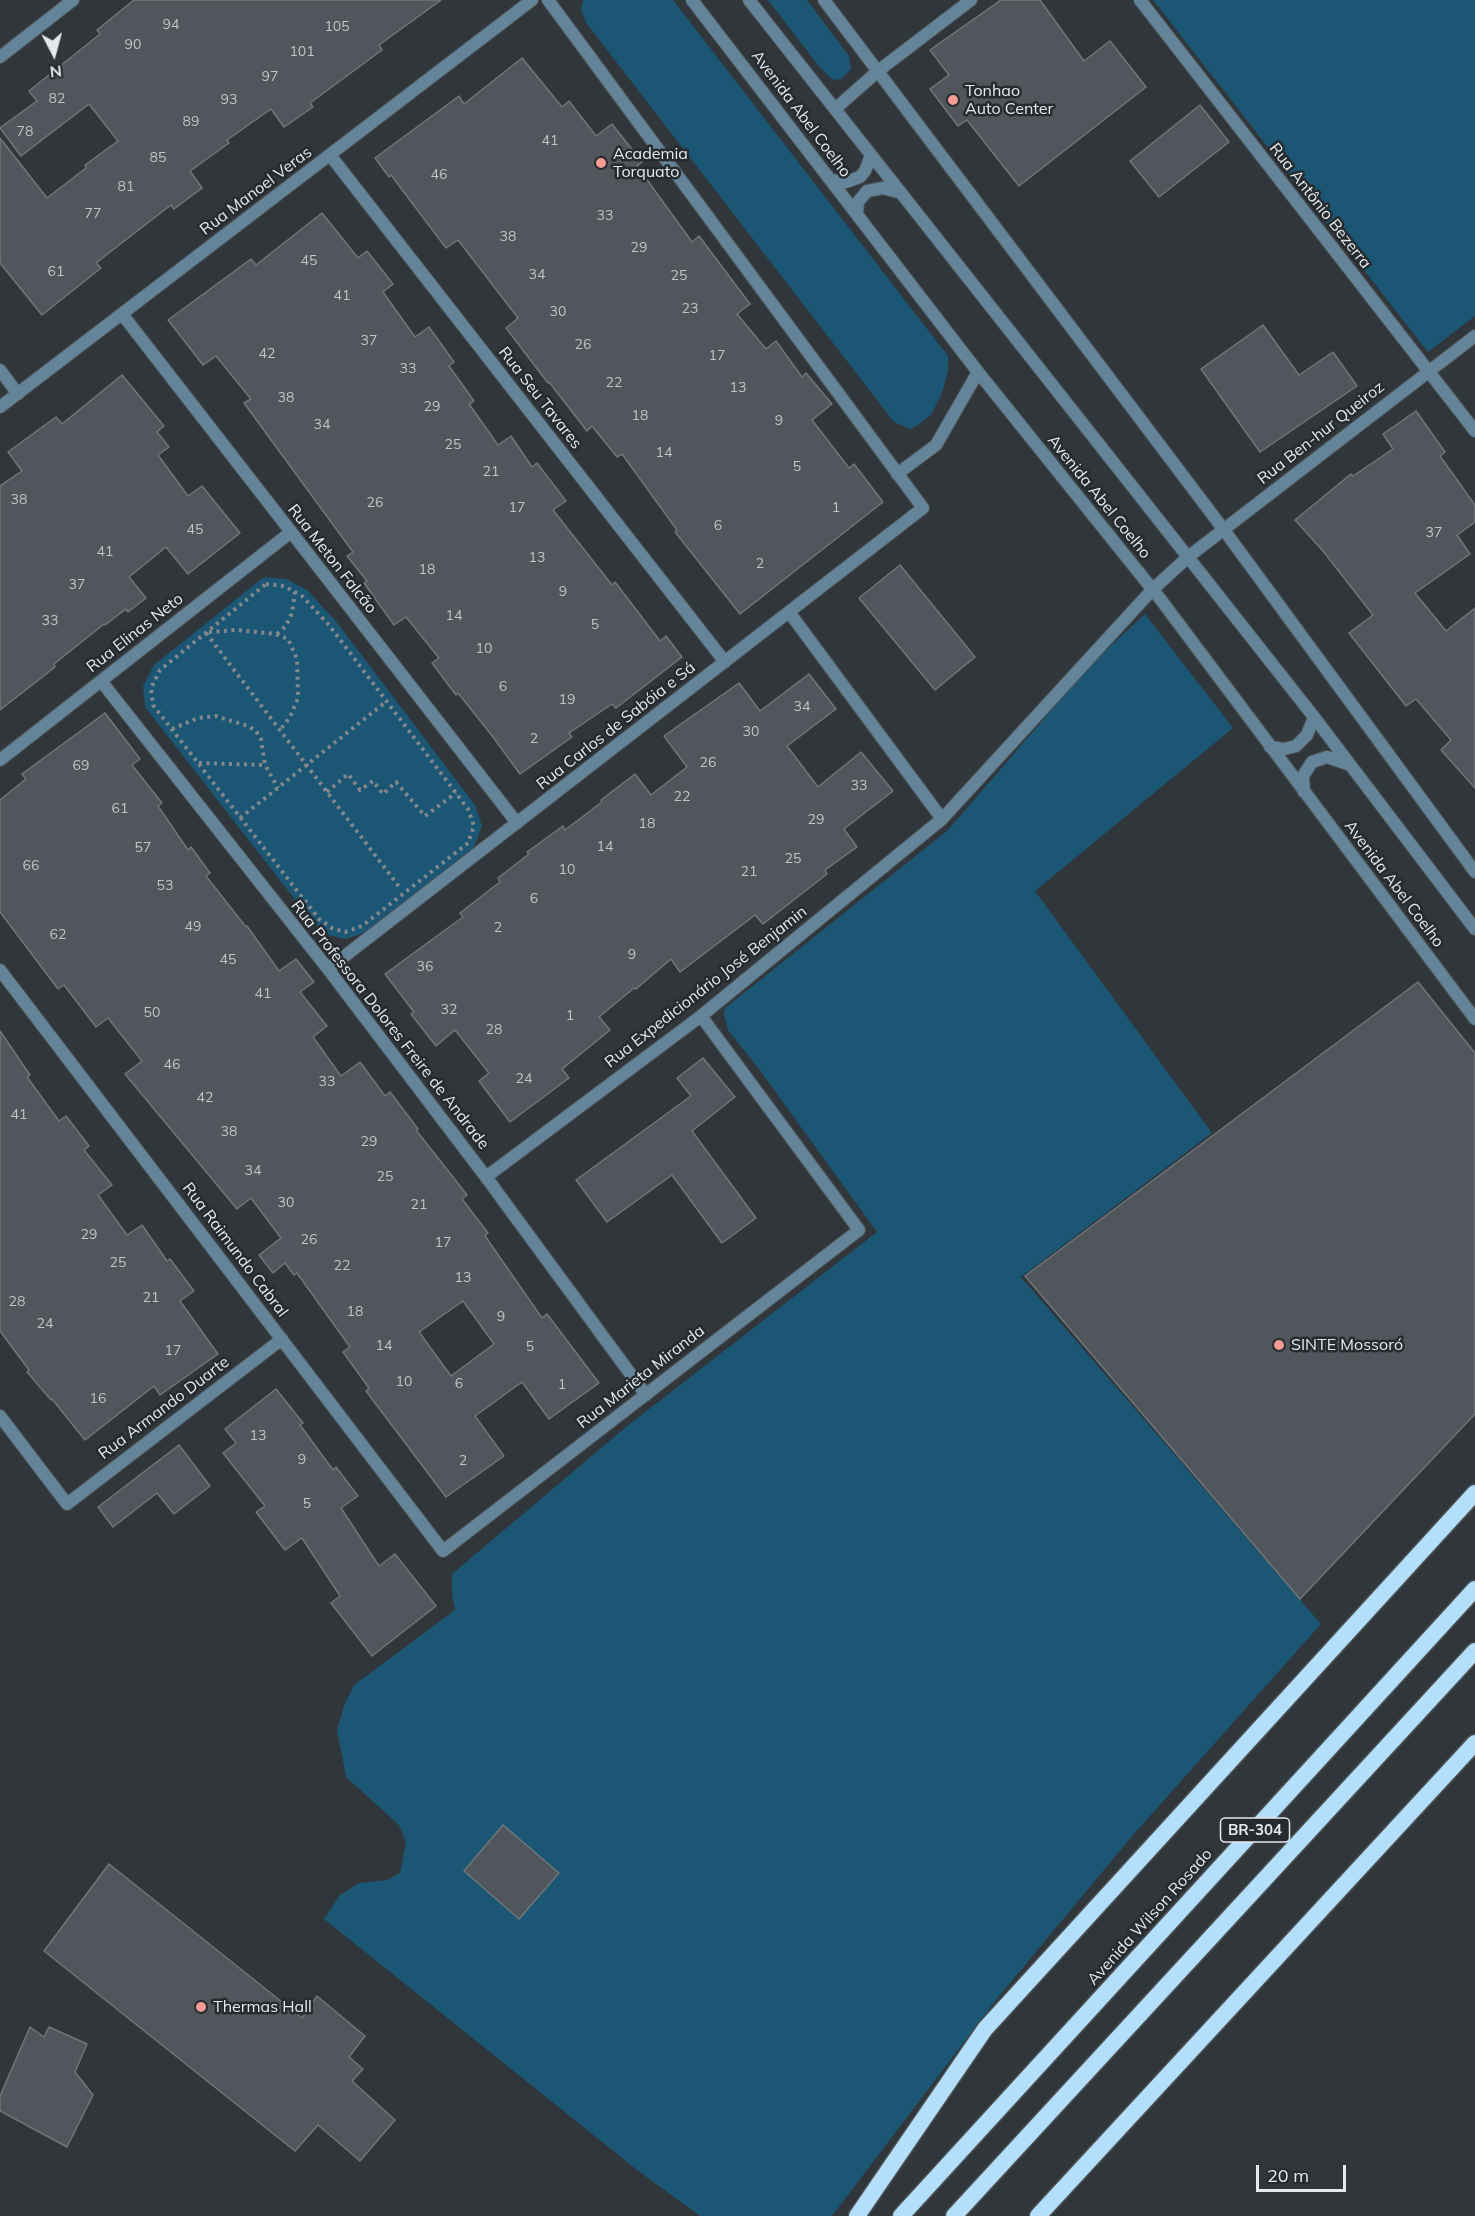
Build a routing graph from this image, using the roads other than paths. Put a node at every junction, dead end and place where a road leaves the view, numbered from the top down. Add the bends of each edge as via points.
1 (73, 0) edge
2 (532, 0) edge
3 (548, 0) edge
4 (692, 0) edge
5 (749, 0) edge
6 (824, 0) edge
7 (971, 0) edge
8 (1140, 0) edge
9 (0, 57) edge
10 (878, 71) junction
11 (835, 109) junction
12 (871, 154) junction
13 (330, 155) junction
14 (831, 180) junction
15 (901, 193) junction
16 (857, 214) junction
17 (122, 314) junction
18 (1475, 336) edge
19 (0, 370) edge
20 (1428, 371) junction
21 (978, 372) junction
22 (18, 394) junction
23 (0, 407) edge
24 (1475, 431) edge
25 (897, 474) junction
26 (1224, 530) junction
27 (291, 532) junction
28 (1188, 557) junction
29 (1152, 590) junction
30 (789, 612) junction
31 (724, 662) junction
32 (101, 681) junction
33 (1314, 717) junction
34 (1270, 747) junction
35 (0, 760) edge
36 (1351, 766) junction
37 (1304, 792) junction
38 (942, 819) junction
39 (517, 823) junction
40 (1475, 872) edge
41 (1475, 929) edge
42 (328, 969) junction
43 (0, 970) edge
44 (701, 1016) junction
45 (1475, 1019) edge
46 (486, 1177) junction
47 (282, 1340) junction
48 (646, 1395) junction
49 (0, 1416) edge
50 (1475, 1493) edge
51 (443, 1551) joint
52 (1475, 1589) edge
53 (1475, 1651) edge
54 (1475, 1743) edge
55 (857, 2216) edge
56 (901, 2216) edge
57 (954, 2216) edge
58 (1038, 2216) edge

1 - 9 street
2 - 13 street, Rua Manoel Veras
3 - 25 street
4 - 14 street, Avenida Abel Coelho
5 - 11 street, Avenida Abel Coelho
6 - 10 street
7 - 10 street
8 - 20 street, Rua Antônio Bezerra
10 - 11 street
10 - 26 street
11 - 12 street, Avenida Abel Coelho
12 - 14 street via 860,177 846,182
12 - 15 street, Avenida Abel Coelho
13 - 17 street, Rua Manoel Veras
13 - 31 street, Rua Seu Tavares
14 - 16 street, Avenida Abel Coelho
15 - 16 street via 883,188 867,191 858,202
15 - 28 street, Avenida Abel Coelho
16 - 21 street, Avenida Abel Coelho
17 - 22 street, Rua Manoel Veras
17 - 27 street, Rua Meton Falcão
18 - 20 street, Rua Ben-hur Queiroz
19 - 22 street
20 - 24 street, Rua Antônio Bezerra
20 - 26 street, Rua Ben-hur Queiroz
21 - 25 street via 936,445
21 - 29 street, Avenida Abel Coelho
22 - 23 street, Rua Manoel Veras
25 - 30 street, Rua Carlos de Sabóia e Sá via 923,508
26 - 28 street, Rua Ben-hur Queiroz
26 - 40 street
27 - 32 street, Rua Elinas Neto
27 - 39 street, Rua Meton Falcão
28 - 29 street, Rua Ben-hur Queiroz
28 - 33 street, Avenida Abel Coelho
29 - 34 street, Avenida Abel Coelho
29 - 38 street, Rua Expedicionário José Benjamin
30 - 31 street, Rua Carlos de Sabóia e Sá
30 - 38 street
31 - 39 street, Rua Carlos de Sabóia e Sá
32 - 35 street, Rua Elinas Neto
32 - 42 street, Rua Professora Dolores Freire de Andrade
33 - 34 street via 1307,735 1296,746
33 - 36 street, Avenida Abel Coelho
34 - 37 street, Avenida Abel Coelho
36 - 37 street via 1334,758 1319,758 1306,767
36 - 41 street, Avenida Abel Coelho
37 - 45 street, Avenida Abel Coelho
38 - 44 street, Rua Expedicionário José Benjamin
39 - 42 street, Rua Carlos de Sabóia e Sá
42 - 46 street, Rua Professora Dolores Freire de Andrade
43 - 47 street, Rua Raimundo Cabral
44 - 46 street, Rua Expedicionário José Benjamin
44 - 48 street, Rua Marieta Miranda via 859,1230
46 - 48 street, Rua Professora Dolores Freire de Andrade
47 - 49 street, Rua Armando Duarte via 67,1504
47 - 51 street, Rua Raimundo Cabral
48 - 51 street, Rua Marieta Miranda
50 - 55 highway via 985,2029
52 - 56 highway, Avenida Wilson Rosado / BR-304
53 - 57 highway, BR-304
54 - 58 highway

